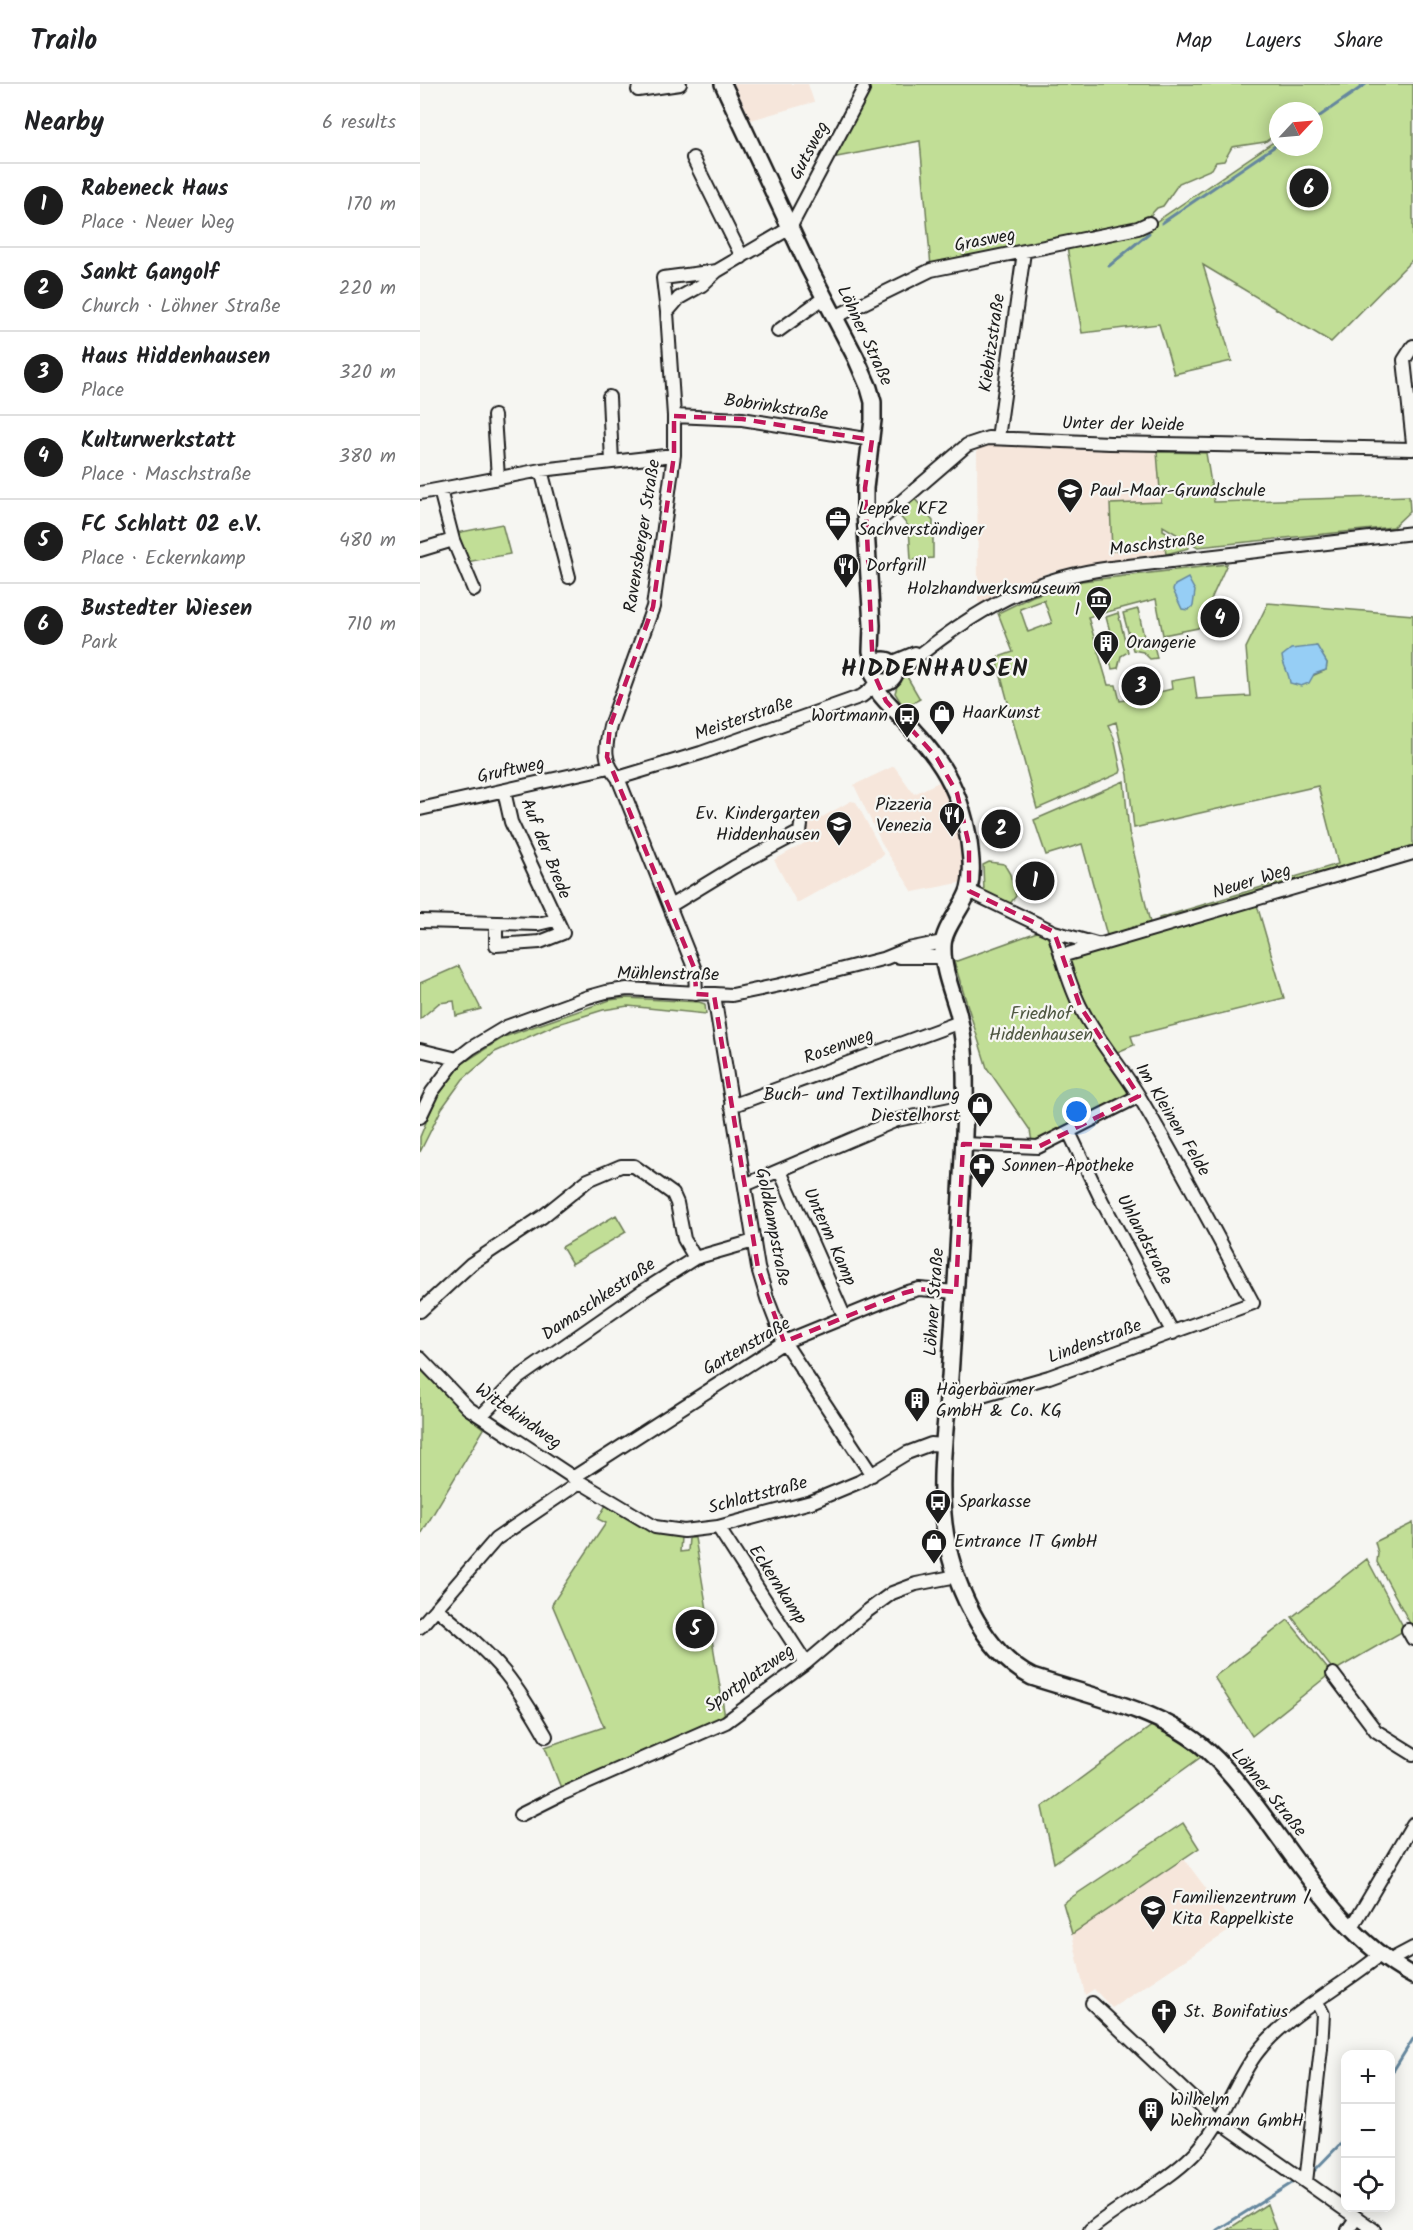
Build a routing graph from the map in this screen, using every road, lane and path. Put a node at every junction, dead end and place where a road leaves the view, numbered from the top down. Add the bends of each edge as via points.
1 (680, 84) edge
2 (723, 84) edge
3 (638, 90) dead end
4 (863, 90) dead end
5 (693, 158) dead end
6 (1149, 223) dead end
7 (790, 228) junction
8 (1024, 252) junction
9 (742, 257) junction
10 (717, 271) junction
11 (825, 297) junction
12 (666, 312) junction
13 (835, 317) junction
14 (778, 331) dead end
15 (1413, 346) edge
16 (609, 397) dead end
17 (494, 416) dead end
18 (674, 416) junction
19 (998, 438) junction
20 (872, 440) junction
21 (1413, 443) edge
22 (1413, 449) edge
23 (674, 455) junction
24 (612, 462) junction
25 (541, 470) junction
26 (498, 478) junction
27 (440, 490) junction
28 (420, 493) edge
29 (867, 532) junction
30 (1413, 533) edge
31 (453, 540) junction
32 (420, 550) edge
33 (569, 577) dead end
34 (474, 590) dead end
35 (883, 672) junction
36 (609, 767) junction
37 (618, 778) junction
38 (504, 791) junction
39 (420, 808) edge
40 (801, 825) dead end
41 (1413, 853) edge
42 (969, 891) junction
43 (670, 906) junction
44 (555, 920) junction
45 (420, 921) edge
46 (496, 924) junction
47 (1054, 932) junction
48 (1101, 945) junction
49 (943, 950) junction
50 (1062, 956) junction
51 (696, 994) junction
52 (714, 995) junction
53 (960, 1022) junction
54 (420, 1050) edge
55 (457, 1059) junction
56 (1139, 1096) junction
57 (731, 1106) junction
58 (965, 1106) junction
59 (420, 1117) edge
60 (1069, 1132) junction
61 (963, 1144) junction
62 (780, 1171) junction
63 (745, 1185) junction
64 (754, 1241) junction
65 (695, 1258) junction
66 (956, 1292) junction
67 (1253, 1303) joint
68 (420, 1311) edge
69 (845, 1318) junction
70 (1173, 1333) junction
71 (784, 1342) junction
72 (420, 1358) edge
73 (947, 1406) junction
74 (481, 1416) junction
75 (944, 1445) junction
76 (872, 1475) junction
77 (577, 1479) junction
78 (718, 1527) junction
79 (957, 1576) junction
80 (436, 1608) junction
81 (420, 1627) edge
82 (806, 1663) junction
83 (1333, 1674) dead end
84 (546, 1736) dead end
85 (1413, 1754) edge
86 (520, 1815) dead end
87 (1413, 1824) edge
88 (1351, 1929) junction
89 (1413, 1948) edge
90 (1386, 1959) junction
91 (1413, 1976) edge
92 (1317, 2002) junction
93 (1092, 2003) dead end
94 (1218, 2121) junction
95 (1306, 2182) junction
96 (1356, 2218) junction
97 (1090, 2230) edge
98 (1348, 2230) edge
99 (1374, 2230) edge

1 - 3 street
2 - 7 main road, Löhner Straße
4 - 7 street, Gutsweg
5 - 9 street
6 - 8 street, Grasweg
7 - 9 street, Ravensberger Straße
7 - 11 main road, Löhner Straße
8 - 13 street, Grasweg via 931,270
8 - 19 street, Kiebitzstraße
9 - 10 street, Ravensberger Straße
10 - 12 street, Ravensberger Straße
10 - 12 street, Ravensberger Straße via 663,278
11 - 13 main road, Löhner Straße
11 - 14 street
12 - 18 street, Ravensberger Straße
13 - 20 main road, Löhner Straße via 869,388 873,402
15 - 21 street via 1404,360
16 - 24 street
17 - 26 street
18 - 20 street, Bobrinkstraße via 742,419
18 - 23 street, Ravensberger Straße
19 - 22 street, Unter der Weide
19 - 29 street, Unter der Weide via 967,445
20 - 29 main road, Löhner Straße via 865,488
23 - 24 street
23 - 36 street, Ravensberger Straße via 653,608 610,726 606,742
24 - 25 street
25 - 26 street
25 - 33 street
26 - 27 street
27 - 28 street
27 - 31 street
29 - 35 main road, Löhner Straße via 872,625
30 - 35 street, Maschstraße via 1073,574 1013,594
31 - 32 street
31 - 34 street
35 - 37 street, Meisterstraße via 862,696
35 - 42 main road, Löhner Straße via 901,718 937,758 957,793 969,845
36 - 37 street
36 - 38 street, Gruftweg
37 - 43 street
38 - 39 street, Gruftweg
38 - 44 street, Auf der Brede via 511,822
40 - 43 street via 800,832
41 - 48 street, Neuer Weg
42 - 47 street
42 - 49 main road, Löhner Straße
43 - 51 street via 695,970
44 - 46 street, Auf der Brede
44 - 46 street, Auf der Brede via 563,933 522,945 496,945
45 - 46 street, Auf der Brede
47 - 48 street
47 - 50 street
48 - 50 street, Neuer Weg
49 - 52 street, Mühlenstraße via 886,958 780,985
49 - 53 main road, Löhner Straße
50 - 56 street, Im Kleinen Felde via 1080,1006
51 - 52 street, Mühlenstraße
51 - 55 street, Mühlenstraße via 627,989 606,992 506,1027
52 - 57 street, Goldkampstraße
53 - 57 street, Rosenweg
53 - 58 main road, Löhner Straße
54 - 55 street
55 - 59 street, Mühlenstraße via 432,1092
56 - 60 street
56 - 67 street, Im Kleinen Felde
57 - 63 street, Goldkampstraße
58 - 61 main road, Löhner Straße
58 - 62 street via 897,1120
60 - 61 street via 1038,1147
60 - 70 street, Uhlandstraße
61 - 66 main road, Löhner Straße
62 - 63 street
62 - 69 street, Unterm Kamp
63 - 64 street, Goldkampstraße
64 - 65 street, Damaschkestraße
64 - 71 street, Goldkampstraße via 767,1298
65 - 68 street via 684,1239 673,1194 634,1166 621,1166 588,1180 542,1218 471,1264
65 - 74 street, Damaschkestraße via 527,1371
66 - 69 street, Gartenstraße via 920,1289
66 - 73 main road, Löhner Straße
67 - 70 street, Lindenstraße
69 - 71 street, Gartenstraße
70 - 73 street, Lindenstraße via 1049,1377
71 - 76 street, Goldkampstraße
71 - 77 street, Gartenstraße
72 - 74 street, Wittekindweg via 468,1408
73 - 75 main road, Löhner Straße
74 - 77 street, Wittekindweg
75 - 76 street, Schlattstraße via 931,1444 908,1453
75 - 79 main road, Löhner Straße via 944,1526
76 - 78 street, Schlattstraße via 811,1502
77 - 78 street, Schlattstraße via 655,1527 684,1531
77 - 80 street via 496,1539
78 - 82 street, Eckernkamp
79 - 82 street, Sportplatzweg via 892,1593
79 - 88 main road, Löhner Straße via 987,1636 1016,1668 1156,1719 1185,1734 1214,1757 1237,1781
80 - 81 street
80 - 84 street via 504,1672
82 - 86 street, Sportplatzweg via 726,1722
83 - 85 street via 1377,1731
87 - 88 street
88 - 90 main road, Löhner Straße
89 - 90 street
90 - 91 main road, Löhner Straße
90 - 92 street
92 - 94 street via 1256,2054
92 - 95 street via 1323,2014 1322,2037
93 - 94 street
94 - 95 street
94 - 97 street via 1178,2169
95 - 96 street
96 - 98 street
96 - 99 street

